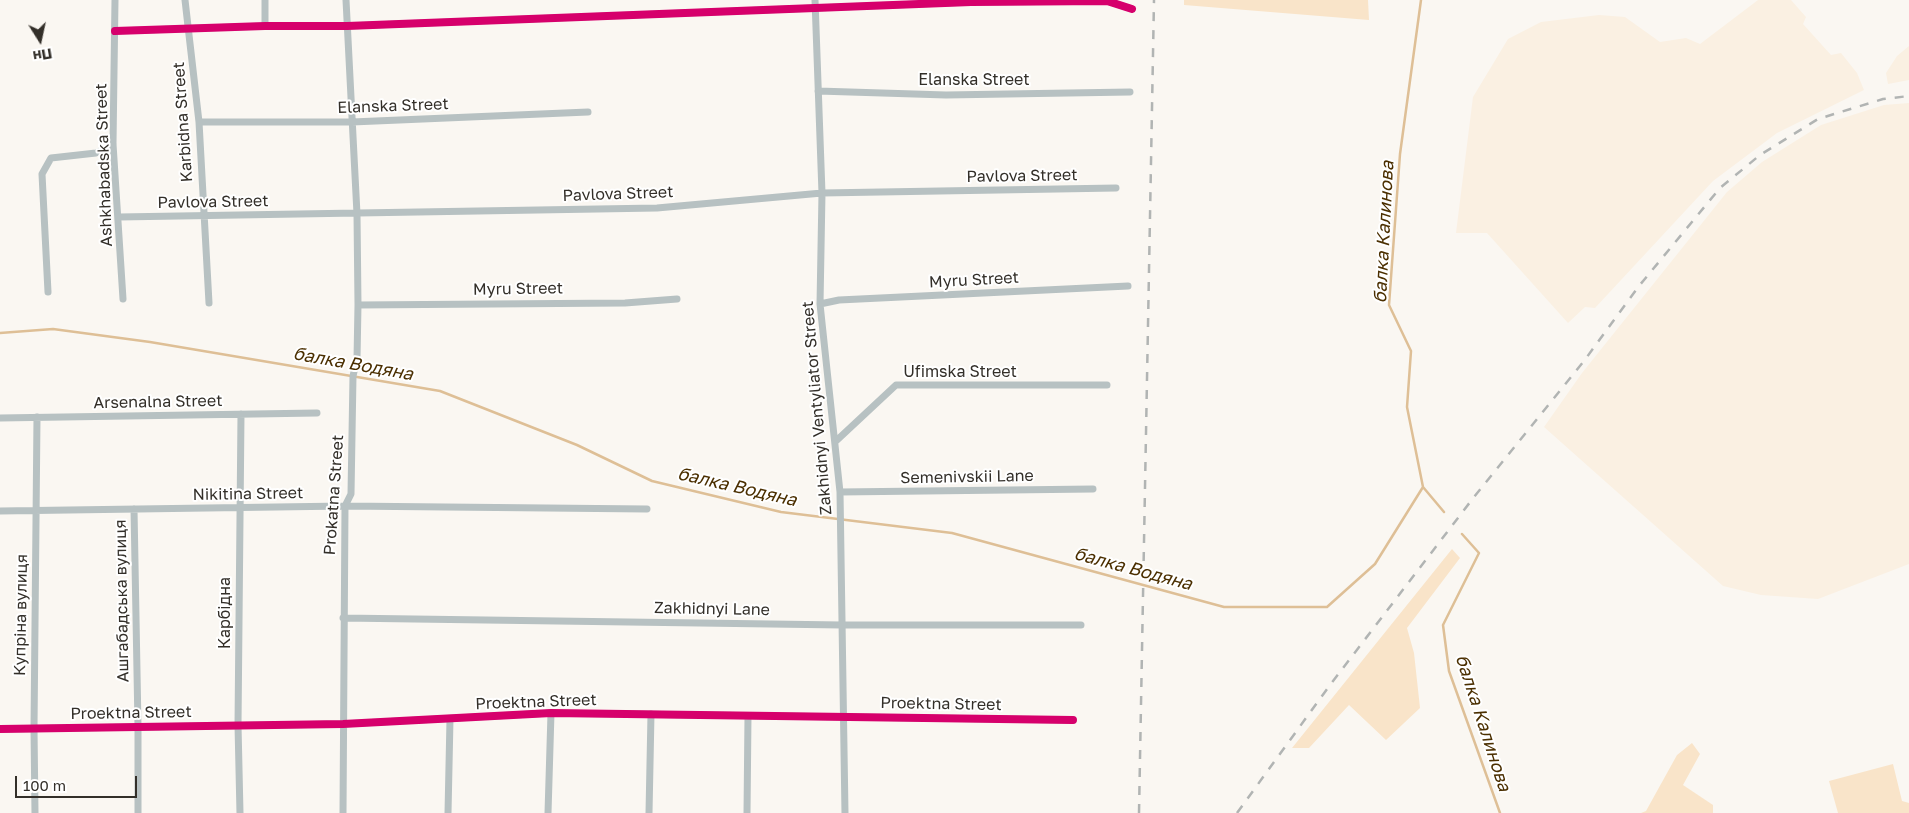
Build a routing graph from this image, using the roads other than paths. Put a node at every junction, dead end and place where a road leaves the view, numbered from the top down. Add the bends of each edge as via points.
1 (115, 0) edge
2 (185, 0) edge
3 (265, 0) edge
4 (346, 0) edge
5 (815, 3) edge
6 (1132, 9) dead end
7 (265, 26) junction
8 (348, 26) junction
9 (188, 28) junction
10 (115, 31) junction
11 (818, 91) junction
12 (1130, 92) dead end
13 (588, 112) dead end
14 (199, 122) junction
15 (352, 122) junction
16 (113, 144) junction
17 (1116, 188) dead end
18 (822, 193) junction
19 (357, 214) junction
20 (119, 217) junction
21 (203, 217) junction
22 (1128, 286) dead end
23 (48, 292) dead end
24 (678, 298) dead end
25 (123, 299) dead end
26 (209, 303) dead end
27 (820, 304) junction
28 (358, 305) junction
29 (1106, 385) dead end
30 (316, 413) dead end
31 (241, 414) junction
32 (37, 417) junction
33 (0, 418) edge
34 (836, 441) junction
35 (1093, 489) dead end
36 (840, 492) junction
37 (345, 506) junction
38 (239, 508) junction
39 (134, 509) junction
40 (647, 509) dead end
41 (36, 510) junction
42 (0, 511) edge
43 (342, 618) junction
44 (842, 624) junction
45 (1081, 625) dead end
46 (551, 713) junction
47 (651, 714) junction
48 (748, 716) junction
49 (843, 717) junction
50 (450, 718) junction
51 (1073, 720) dead end
52 (343, 724) junction
53 (238, 725) junction
54 (138, 726) junction
55 (34, 728) junction
56 (0, 729) edge
57 (35, 813) edge
58 (138, 813) edge
59 (240, 813) edge
60 (343, 813) edge
61 (448, 813) edge
62 (548, 813) edge
63 (650, 813) edge
64 (746, 813) edge
65 (844, 813) edge

1 - 10 street, Ashkhabadska Street
2 - 9 street, Karbidna Street
3 - 7 street
4 - 8 street, Prokatna Street
5 - 6 street via 1107,1
5 - 8 street
5 - 11 street, Zakhidnyi Ventyliator Street
7 - 8 street
7 - 9 street
8 - 15 street, Prokatna Street
9 - 10 street
9 - 14 street, Karbidna Street
10 - 16 street, Ashkhabadska Street
11 - 12 street, Elanska Street via 946,95
11 - 18 street, Zakhidnyi Ventyliator Street
13 - 15 street, Elanska Street
14 - 15 street, Elanska Street
14 - 21 street, Karbidna Street
15 - 19 street, Prokatna Street
16 - 20 street, Ashkhabadska Street
16 - 23 street via 96,153 51,158 42,174
17 - 18 street, Pavlova Street
18 - 19 street, Pavlova Street via 657,208
18 - 27 street, Zakhidnyi Ventyliator Street
19 - 21 street, Pavlova Street
19 - 28 street, Prokatna Street
20 - 21 street, Pavlova Street
20 - 25 street, Ashkhabadska Street
21 - 26 street, Karbidna Street
22 - 27 street, Myru Street via 839,300
24 - 28 street, Myru Street via 625,303
27 - 34 street, Zakhidnyi Ventyliator Street
28 - 37 street, Prokatna Street via 351,494
29 - 34 street, Ufimska Street via 896,386
30 - 31 street, Arsenalna Street
31 - 32 street, Arsenalna Street
31 - 38 street, Карбідна
32 - 33 street, Arsenalna Street
32 - 41 street, Купріна вулиця
34 - 36 street, Zakhidnyi Ventyliator Street
35 - 36 street, Semenivskii Lane
36 - 44 street, Zakhidnyi Ventyliator Street
37 - 38 street, Nikitina Street
37 - 40 street, Nikitina Street
37 - 43 street, Prokatna Street
38 - 39 street, Nikitina Street
38 - 53 street, Карбідна
39 - 41 street, Nikitina Street
39 - 54 street, Ашгабадська вулиця
41 - 42 street, Nikitina Street
41 - 55 street, Купріна вулиця
43 - 44 street, Zakhidnyi Lane
43 - 52 street, Prokatna Street
44 - 45 street, Zakhidnyi Lane
44 - 49 street, Zakhidnyi Ventyliator Street
46 - 47 street, Proektna Street
46 - 50 street, Proektna Street
46 - 62 street
47 - 48 street, Proektna Street
47 - 63 street
48 - 49 street, Proektna Street
48 - 64 street
49 - 51 street, Proektna Street
49 - 65 street, Zakhidnyi Ventyliator Street
50 - 52 street, Proektna Street
50 - 61 street
52 - 53 street, Proektna Street
52 - 60 street, Prokatna Street
53 - 54 street, Proektna Street
53 - 59 street, Карбідна
54 - 55 street, Proektna Street
54 - 58 street, Ашгабадська вулиця
55 - 56 street, Proektna Street
55 - 57 street, Купріна вулиця

